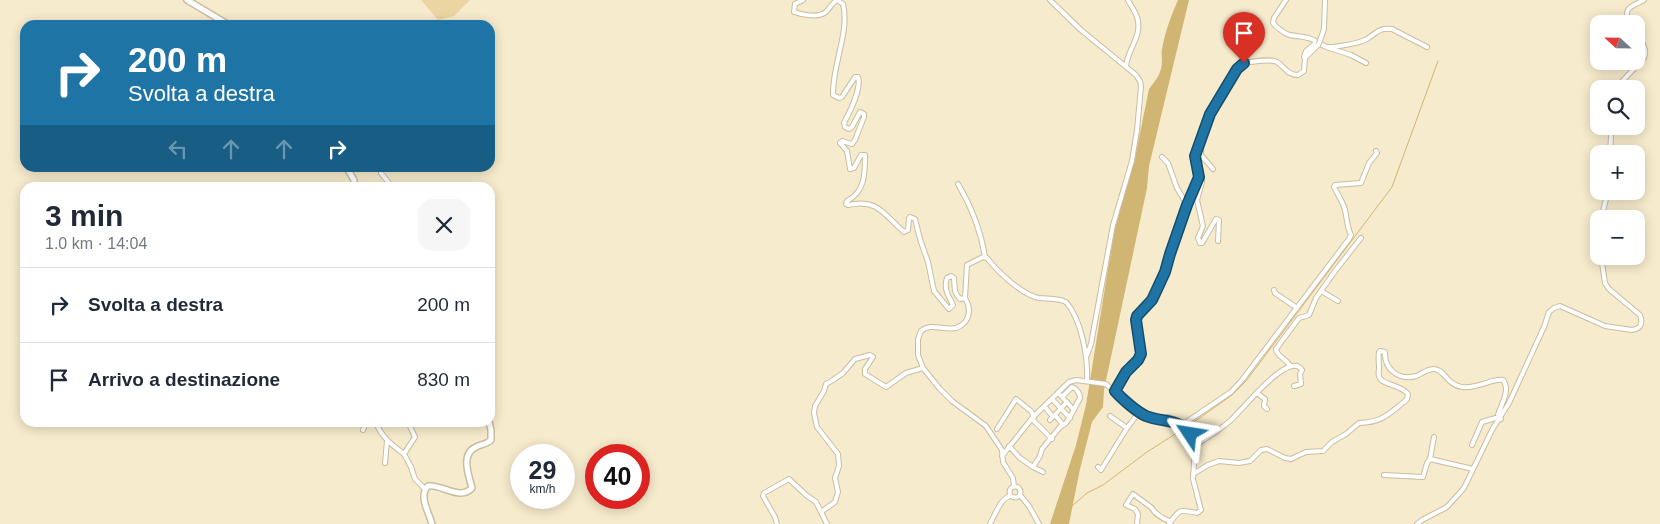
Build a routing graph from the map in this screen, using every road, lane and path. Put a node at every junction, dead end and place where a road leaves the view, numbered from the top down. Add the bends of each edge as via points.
1 (188, 0) edge
2 (803, 0) edge
3 (1050, 0) edge
4 (1128, 0) edge
5 (1286, 0) edge
6 (1325, 0) edge
7 (1644, 0) edge
8 (1626, 15) edge
9 (221, 20) edge
10 (1318, 43) junction
11 (1326, 47) junction
12 (1427, 47) dead end
13 (1366, 63) dead end
14 (1126, 66) junction
15 (1633, 70) edge
16 (1623, 80) edge
17 (1201, 138) junction
18 (1376, 151) dead end
19 (1162, 157) dead end
20 (1213, 169) dead end
21 (381, 172) edge
22 (1199, 177) junction
23 (388, 182) edge
24 (958, 184) dead end
25 (1187, 205) junction
26 (1361, 238) dead end
27 (1218, 241) dead end
28 (985, 257) junction
29 (1602, 265) edge
30 (1274, 290) dead end
31 (1321, 291) junction
32 (965, 298) junction
33 (1338, 301) dead end
34 (1297, 308) junction
35 (1087, 355) junction
36 (1290, 366) junction
37 (923, 368) junction
38 (1088, 381) junction
39 (1294, 386) dead end
40 (1115, 391) junction
41 (1257, 393) junction
42 (1060, 395) junction
43 (1052, 400) junction
44 (1067, 402) junction
45 (1044, 406) junction
46 (1060, 408) junction
47 (1267, 409) dead end
48 (1074, 410) junction
49 (1140, 411) junction
50 (1110, 416) dead end
51 (1053, 417) junction
52 (1033, 418) junction
53 (1070, 418) junction
54 (1500, 418) junction
55 (1167, 420) junction
56 (1063, 425) junction
57 (364, 427) edge
58 (378, 427) edge
59 (410, 427) edge
60 (490, 427) edge
61 (1127, 428) junction
62 (997, 429) dead end
63 (363, 430) dead end
64 (1434, 437) dead end
65 (1052, 438) junction
66 (387, 441) junction
67 (1195, 445) junction
68 (1009, 446) junction
69 (1472, 446) dead end
70 (404, 454) junction
71 (1002, 456) junction
72 (1430, 459) junction
73 (385, 463) dead end
74 (1034, 467) junction
75 (1098, 467) dead end
76 (1473, 469) junction
77 (1042, 472) dead end
78 (1193, 474) junction
79 (1384, 475) dead end
80 (1014, 486) junction
81 (425, 489) junction
82 (1020, 495) junction
83 (1010, 496) junction
84 (822, 512) junction
85 (1170, 523) edge
86 (432, 524) edge
87 (777, 524) edge
88 (827, 524) edge
89 (990, 524) edge
90 (1039, 524) edge
91 (1137, 524) edge
92 (1417, 524) edge

1 - 9 main road
2 - 32 street via 795,4 794,12 820,14 837,0 845,11 833,95 842,97 858,77 845,127 849,130 860,112 864,117 852,144 842,140 840,144 847,151 850,169 854,168 861,155 865,155 865,174 860,189 846,204 863,203 876,207 904,232 908,230 908,220 913,218 936,295 947,308 951,308 953,305 946,293 946,282 951,276 956,295 960,299
3 - 14 street via 1080,30
4 - 14 street via 1137,15 1140,29
5 - 10 street via 1273,23 1288,35 1296,34
6 - 10 street via 1324,29
7 - 8 street via 1631,6
10 - 11 street
10 - 17 street via 1305,58 1304,71 1298,75 1288,72 1277,62 1240,65 1210,114
11 - 12 street via 1355,43 1386,28
11 - 13 street
14 - 35 street via 1140,81 1137,130 1132,161 1113,225
15 - 16 street
17 - 20 street via 1201,155
17 - 22 street via 1195,156
18 - 34 street via 1361,183 1335,185 1351,235
19 - 25 street via 1168,163
21 - 23 street
22 - 25 street
22 - 27 street via 1202,182 1196,200 1203,226 1198,238 1202,243 1216,219 1219,220
24 - 28 street via 972,209
25 - 40 street via 1165,272 1152,300 1137,316 1141,354
26 - 31 street
28 - 32 street via 966,264
28 - 35 street via 996,270 1026,292 1066,302 1074,314
29 - 54 street via 1605,283 1640,315 1641,326 1636,330 1605,326 1560,306 1554,308 1549,312
30 - 34 street
31 - 33 street
31 - 36 street via 1309,315 1299,318 1276,349
32 - 37 street via 970,311 961,324 955,328 929,327 921,331 918,355
34 - 55 street via 1231,392 1185,424 1168,417
35 - 38 street
36 - 39 street via 1296,365 1302,370 1301,384
36 - 41 street via 1274,375
37 - 71 street via 952,401 986,426 1002,450
37 - 84 street via 906,373 886,387 865,374 873,357 868,355 855,358 843,373 826,384 814,412 817,426 838,454 839,466 835,478 838,492 835,502
38 - 40 street via 1106,384
38 - 42 street via 1072,380
40 - 49 street
41 - 47 street via 1265,399
41 - 67 street via 1231,420
42 - 43 street
42 - 44 street
42 - 48 street via 1074,388 1080,398
43 - 45 street
43 - 46 street
44 - 46 street
44 - 48 street
45 - 51 street
45 - 52 street
46 - 51 street
46 - 53 street
48 - 53 street
49 - 55 street via 1146,416
49 - 61 street
50 - 61 street
51 - 56 street
52 - 62 street via 1031,411 1016,400
52 - 65 street
52 - 68 street
53 - 56 street
54 - 69 street via 1482,422
54 - 76 street
54 - 78 street via 1498,415 1507,389 1503,380 1462,387 1451,383 1435,368 1415,376 1402,376 1389,369 1385,352 1380,351 1380,380 1402,388 1408,394 1404,402 1380,420 1359,423 1323,451 1306,452 1291,459 1267,448 1250,461 1239,464 1219,461
55 - 67 street via 1185,428
56 - 65 street
57 - 63 street
58 - 66 street
59 - 70 street via 415,437
60 - 81 main road via 491,440 472,449 467,460 470,490 462,493 432,486
61 - 75 street via 1101,470
64 - 72 street
65 - 74 street via 1042,449
66 - 70 street
66 - 73 street
67 - 78 street
68 - 71 street
68 - 74 street
70 - 81 street via 414,480
71 - 80 street
72 - 76 street
72 - 79 street via 1422,478
74 - 77 street
76 - 92 street via 1464,488 1447,507
78 - 85 street via 1200,510 1198,513 1182,509
80 - 82 street via 1020,490
80 - 83 street via 1010,488
81 - 86 main road via 424,498
82 - 83 street
82 - 90 street
83 - 89 street via 1002,502
84 - 87 street via 791,479 786,479 766,491 764,496
84 - 88 street
85 - 91 street via 1133,494 1126,504 1138,514

